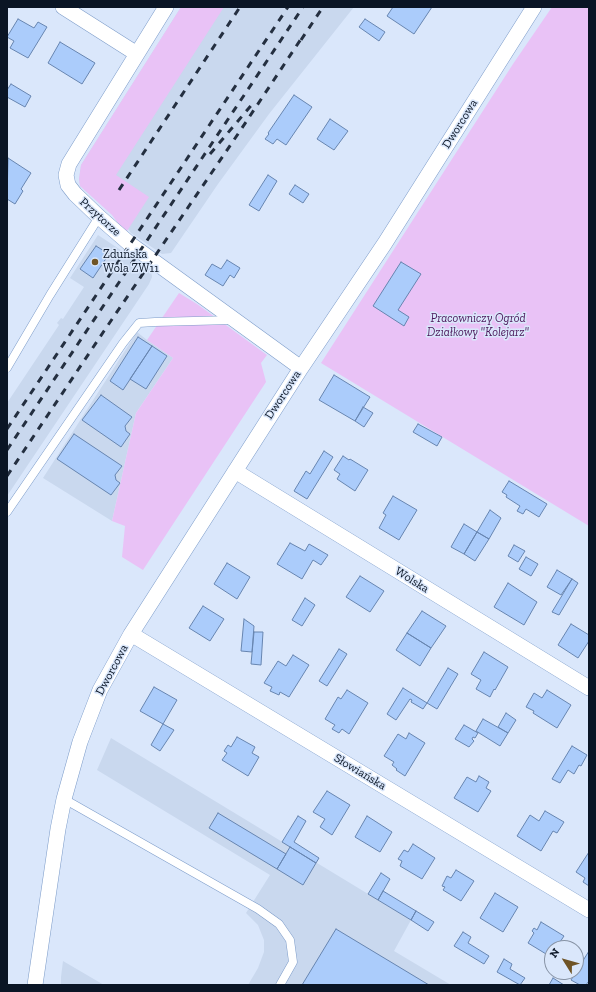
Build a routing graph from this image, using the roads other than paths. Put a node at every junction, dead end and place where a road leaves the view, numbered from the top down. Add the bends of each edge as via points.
1 (63, 7) edge
2 (166, 7) edge
3 (534, 7) edge
4 (137, 54) junction
5 (99, 217) junction
6 (235, 320) junction
7 (7, 368) edge
8 (301, 368) junction
9 (235, 471) junction
10 (7, 512) edge
11 (131, 634) junction
12 (589, 688) edge
13 (64, 799) junction
14 (589, 910) edge
15 (35, 985) edge
16 (280, 985) edge

1 - 4 street
2 - 4 street, Przytorze
3 - 8 street, Dworcowa via 385,243
4 - 5 street, Przytorze via 69,164 66,175 71,190
5 - 6 street, Przytorze via 130,244
5 - 7 lane
6 - 8 street, Przytorze
6 - 10 lane via 139,323
8 - 9 street, Dworcowa
9 - 11 street, Dworcowa
9 - 12 street, Wolska
11 - 13 street, Dworcowa via 100,690 80,742
11 - 14 street, Słowiańska
13 - 15 street, Dworcowa
13 - 16 lane via 258,910 278,924 290,940 293,962

